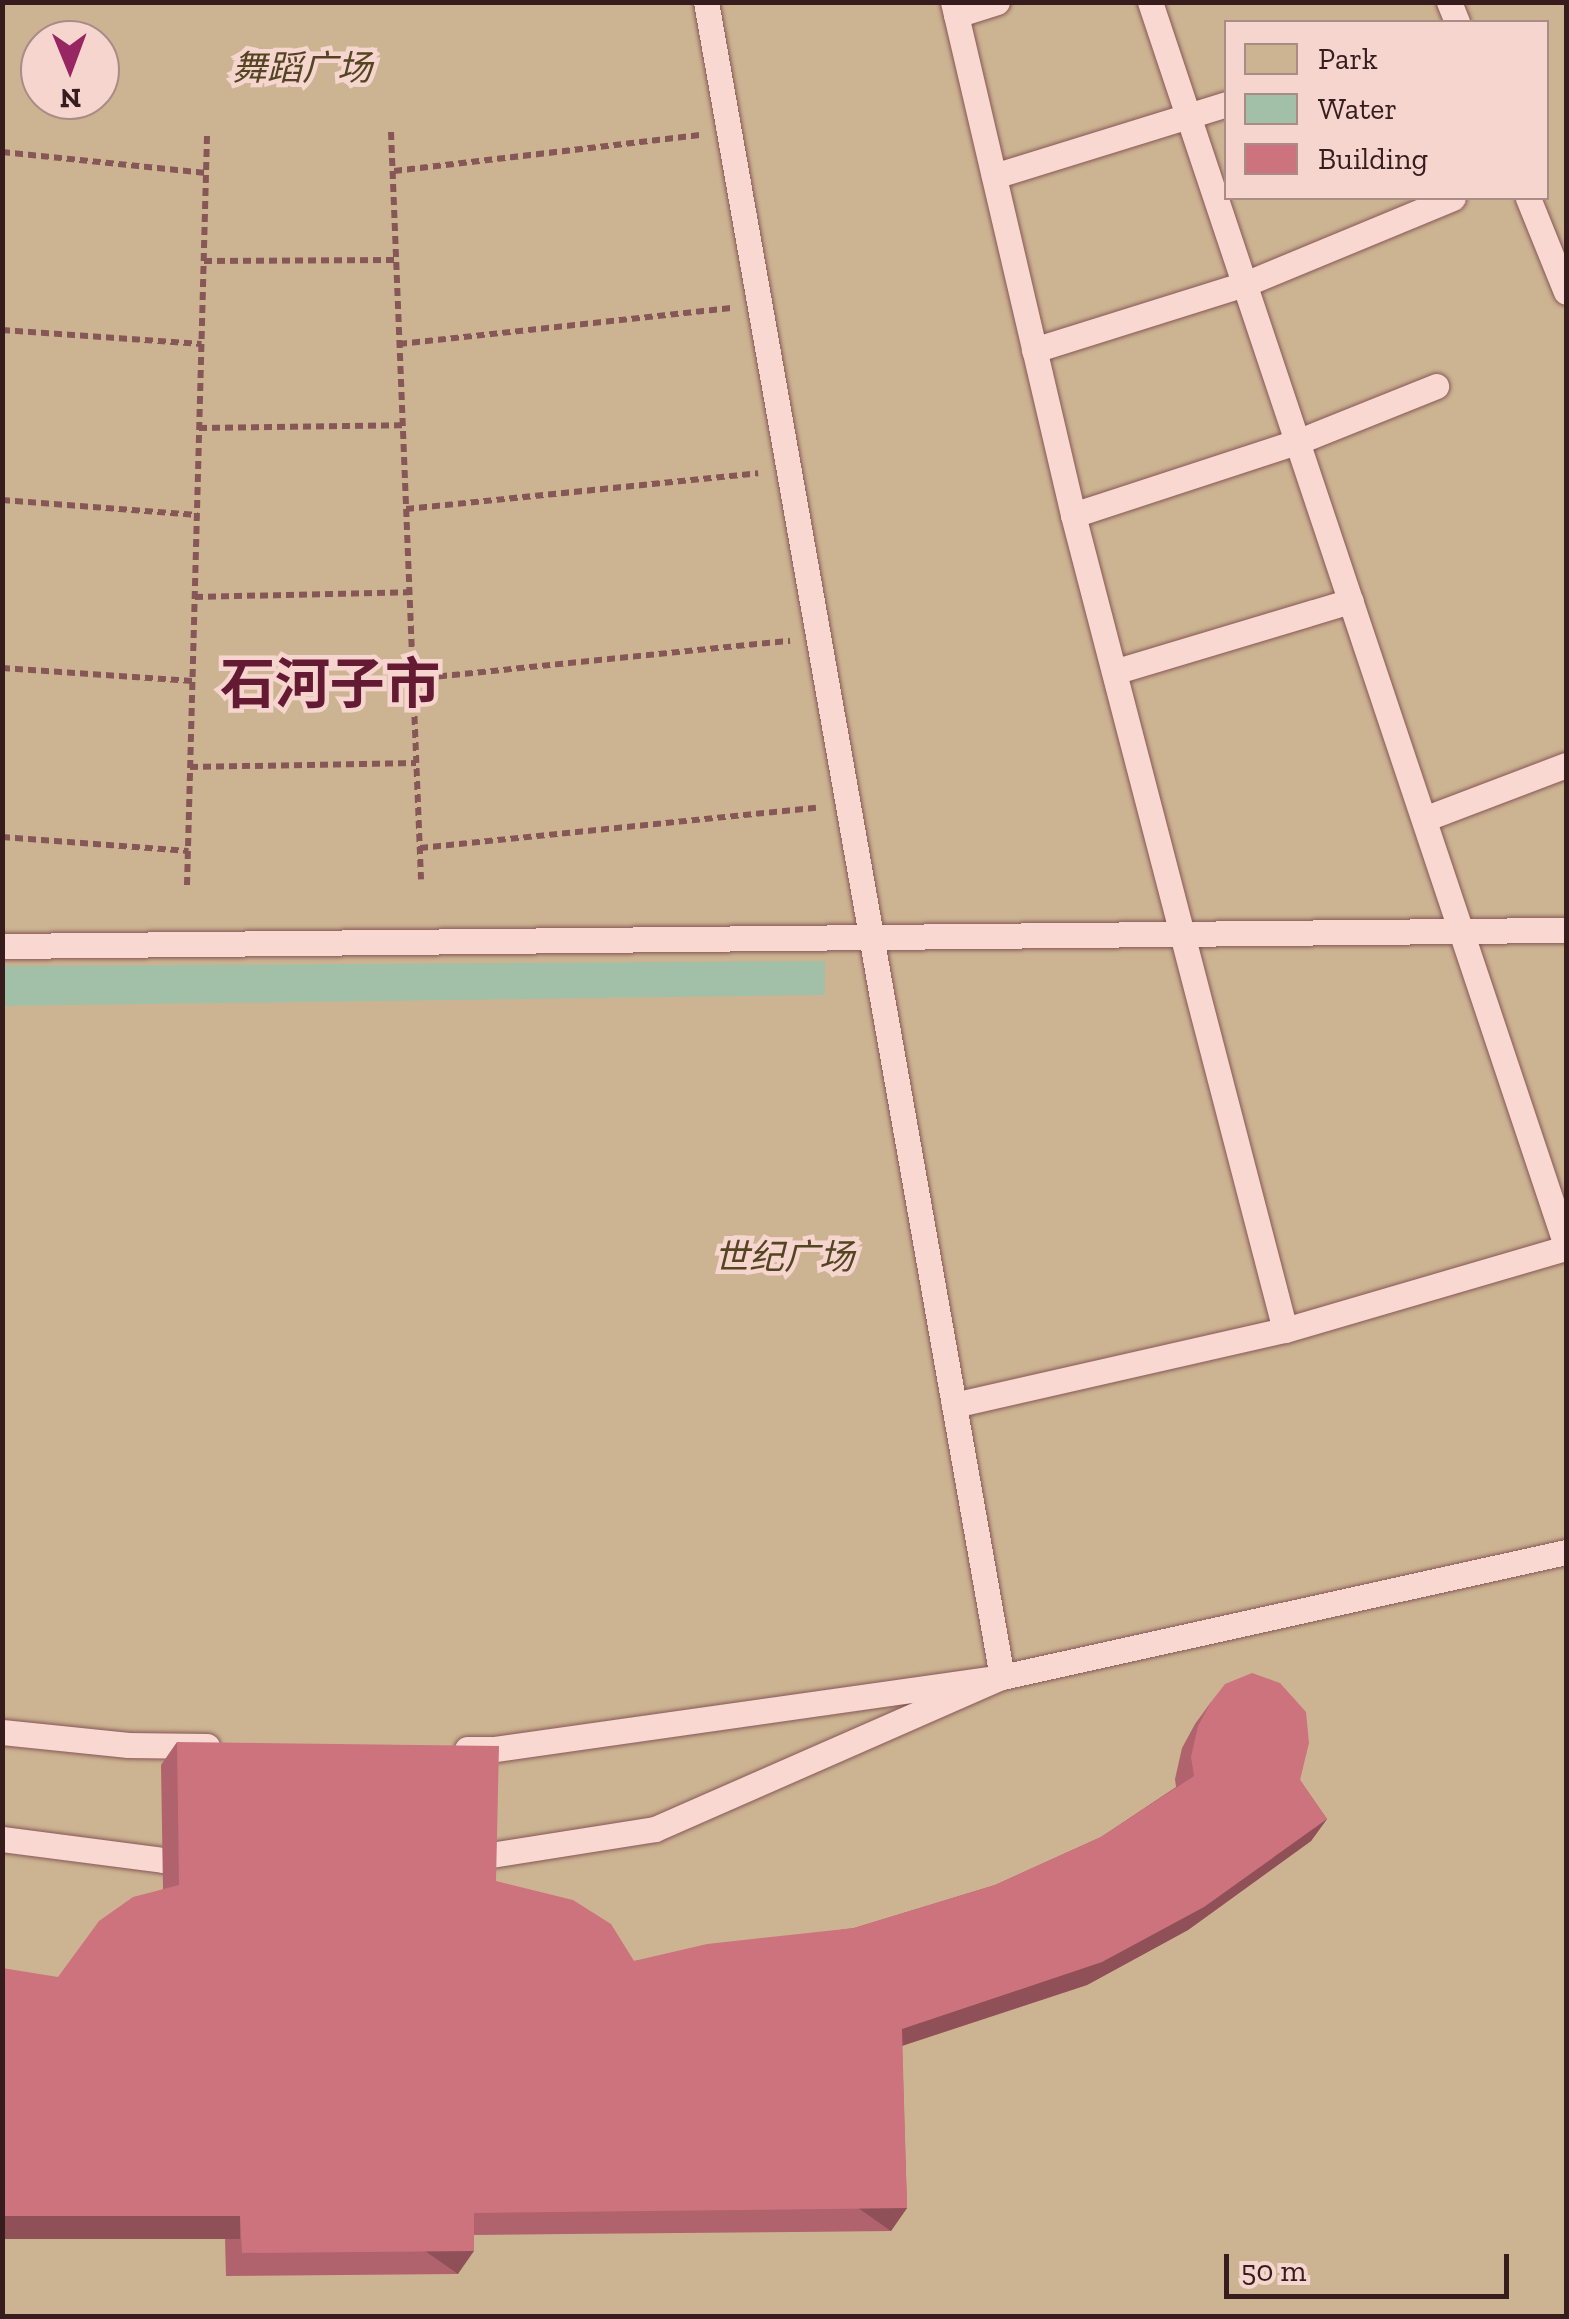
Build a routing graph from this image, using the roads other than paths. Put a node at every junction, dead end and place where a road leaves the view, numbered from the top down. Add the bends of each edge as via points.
1 (706, 2) edge
2 (997, 2) edge
3 (1150, 2) edge
4 (955, 9) edge
5 (1224, 105) edge
6 (1189, 118) junction
7 (994, 176) junction
8 (1448, 200) edge
9 (1529, 200) edge
10 (1245, 284) junction
11 (1566, 292) edge
12 (1034, 350) junction
13 (1436, 386) dead end
14 (1297, 442) junction
15 (1074, 515) junction
16 (1351, 601) junction
17 (1117, 672) junction
18 (1566, 765) edge
19 (1424, 819) junction
20 (1566, 930) edge
21 (1462, 931) junction
22 (1183, 932) junction
23 (872, 936) junction
24 (2, 946) edge
25 (1566, 1247) edge
26 (1285, 1330) junction
27 (954, 1404) junction
28 (1566, 1552) edge
29 (1002, 1677) junction
30 (2, 1732) edge
31 (224, 1746) edge
32 (437, 1748) edge
33 (2, 1838) edge
34 (442, 1859) edge
35 (222, 1860) edge

1 - 23 street
2 - 4 street
3 - 6 street
4 - 7 street
5 - 6 street
6 - 7 street
6 - 10 street
7 - 12 street
8 - 10 street
9 - 11 street
10 - 12 street
10 - 14 street
12 - 15 street
13 - 14 street
14 - 15 street
14 - 16 street
15 - 17 street
16 - 17 street
16 - 19 street
17 - 22 street
18 - 19 street
19 - 21 street
20 - 21 street
21 - 22 street
21 - 25 street
22 - 23 street
22 - 26 street
23 - 24 street
23 - 27 street
25 - 26 street
26 - 27 street
27 - 29 street
28 - 29 street
29 - 32 street via 495,1749
29 - 34 street via 655,1829 481,1859
30 - 31 street via 128,1746
33 - 35 street via 163,1860

